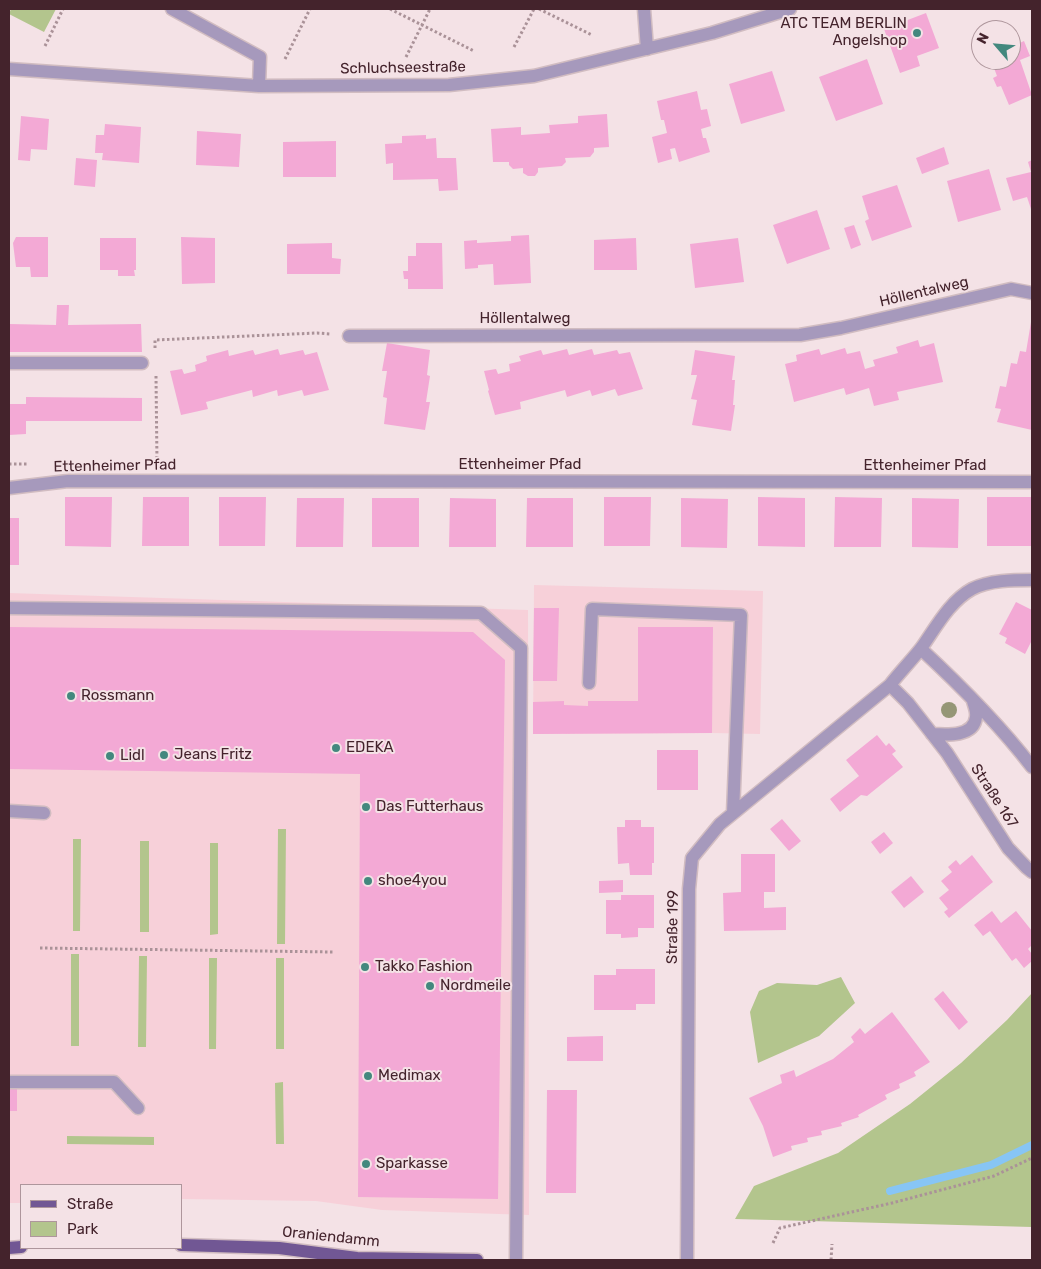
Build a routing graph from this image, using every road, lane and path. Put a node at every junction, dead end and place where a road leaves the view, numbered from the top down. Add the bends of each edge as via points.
1 (64, 9) edge
2 (172, 9) edge
3 (310, 9) edge
4 (390, 9) edge
5 (430, 9) edge
6 (534, 9) edge
7 (539, 9) edge
8 (644, 9) edge
9 (790, 9) edge
10 (422, 24) junction
11 (592, 35) dead end
12 (45, 46) dead end
13 (514, 47) dead end
14 (647, 49) junction
15 (474, 51) dead end
16 (406, 57) dead end
17 (285, 59) dead end
18 (9, 69) edge
19 (259, 86) junction
20 (1032, 292) edge
21 (349, 336) joint
22 (155, 350) dead end
23 (9, 363) edge
24 (142, 363) dead end
25 (156, 370) dead end
26 (157, 482) junction
27 (1032, 482) edge
28 (9, 488) edge
29 (1032, 580) edge
30 (9, 608) edge
31 (921, 648) junction
32 (589, 683) dead end
33 (890, 685) junction
34 (972, 698) junction
35 (932, 734) junction
36 (1032, 768) edge
37 (9, 811) edge
38 (44, 813) dead end
39 (733, 814) junction
40 (1032, 872) edge
41 (40, 948) dead end
42 (333, 952) dead end
43 (9, 1082) edge
44 (138, 1108) dead end
45 (1032, 1158) edge
46 (774, 1243) dead end
47 (832, 1244) dead end
48 (182, 1245) edge
49 (421, 1260) edge
50 (477, 1260) edge
51 (516, 1260) edge
52 (687, 1260) edge
53 (831, 1260) edge

1 - 12 path
2 - 19 street via 260,57
3 - 17 path
4 - 10 path
5 - 10 path
6 - 13 path
7 - 11 path
8 - 14 street
9 - 14 street, Schluchseestraße
10 - 15 path
10 - 16 path
14 - 19 street, Schluchseestraße via 534,76 449,85
18 - 19 street, Schluchseestraße
20 - 21 street, Höllentalweg via 1011,289 800,335
21 - 22 path via 317,333 155,340
23 - 24 street
25 - 26 path
26 - 27 street, Ettenheimer Pfad
26 - 28 street, Ettenheimer Pfad via 68,481
29 - 31 street via 988,584 972,589 941,619
30 - 51 street via 481,613 521,648
31 - 33 street
31 - 34 street
32 - 39 street via 592,609 741,615
33 - 35 street, Straße 167
33 - 39 street, Straße 199
34 - 35 street via 977,716 968,729 960,734
34 - 36 street
35 - 40 street, Straße 167 via 1008,848
37 - 38 street
39 - 52 street, Straße 199 via 720,824 692,858 689,889
41 - 42 path
43 - 44 street via 114,1082
45 - 46 path via 994,1176 780,1228
47 - 53 path
48 - 49 main road, Oraniendamm via 279,1248 357,1258
49 - 50 main road, Oraniendamm

